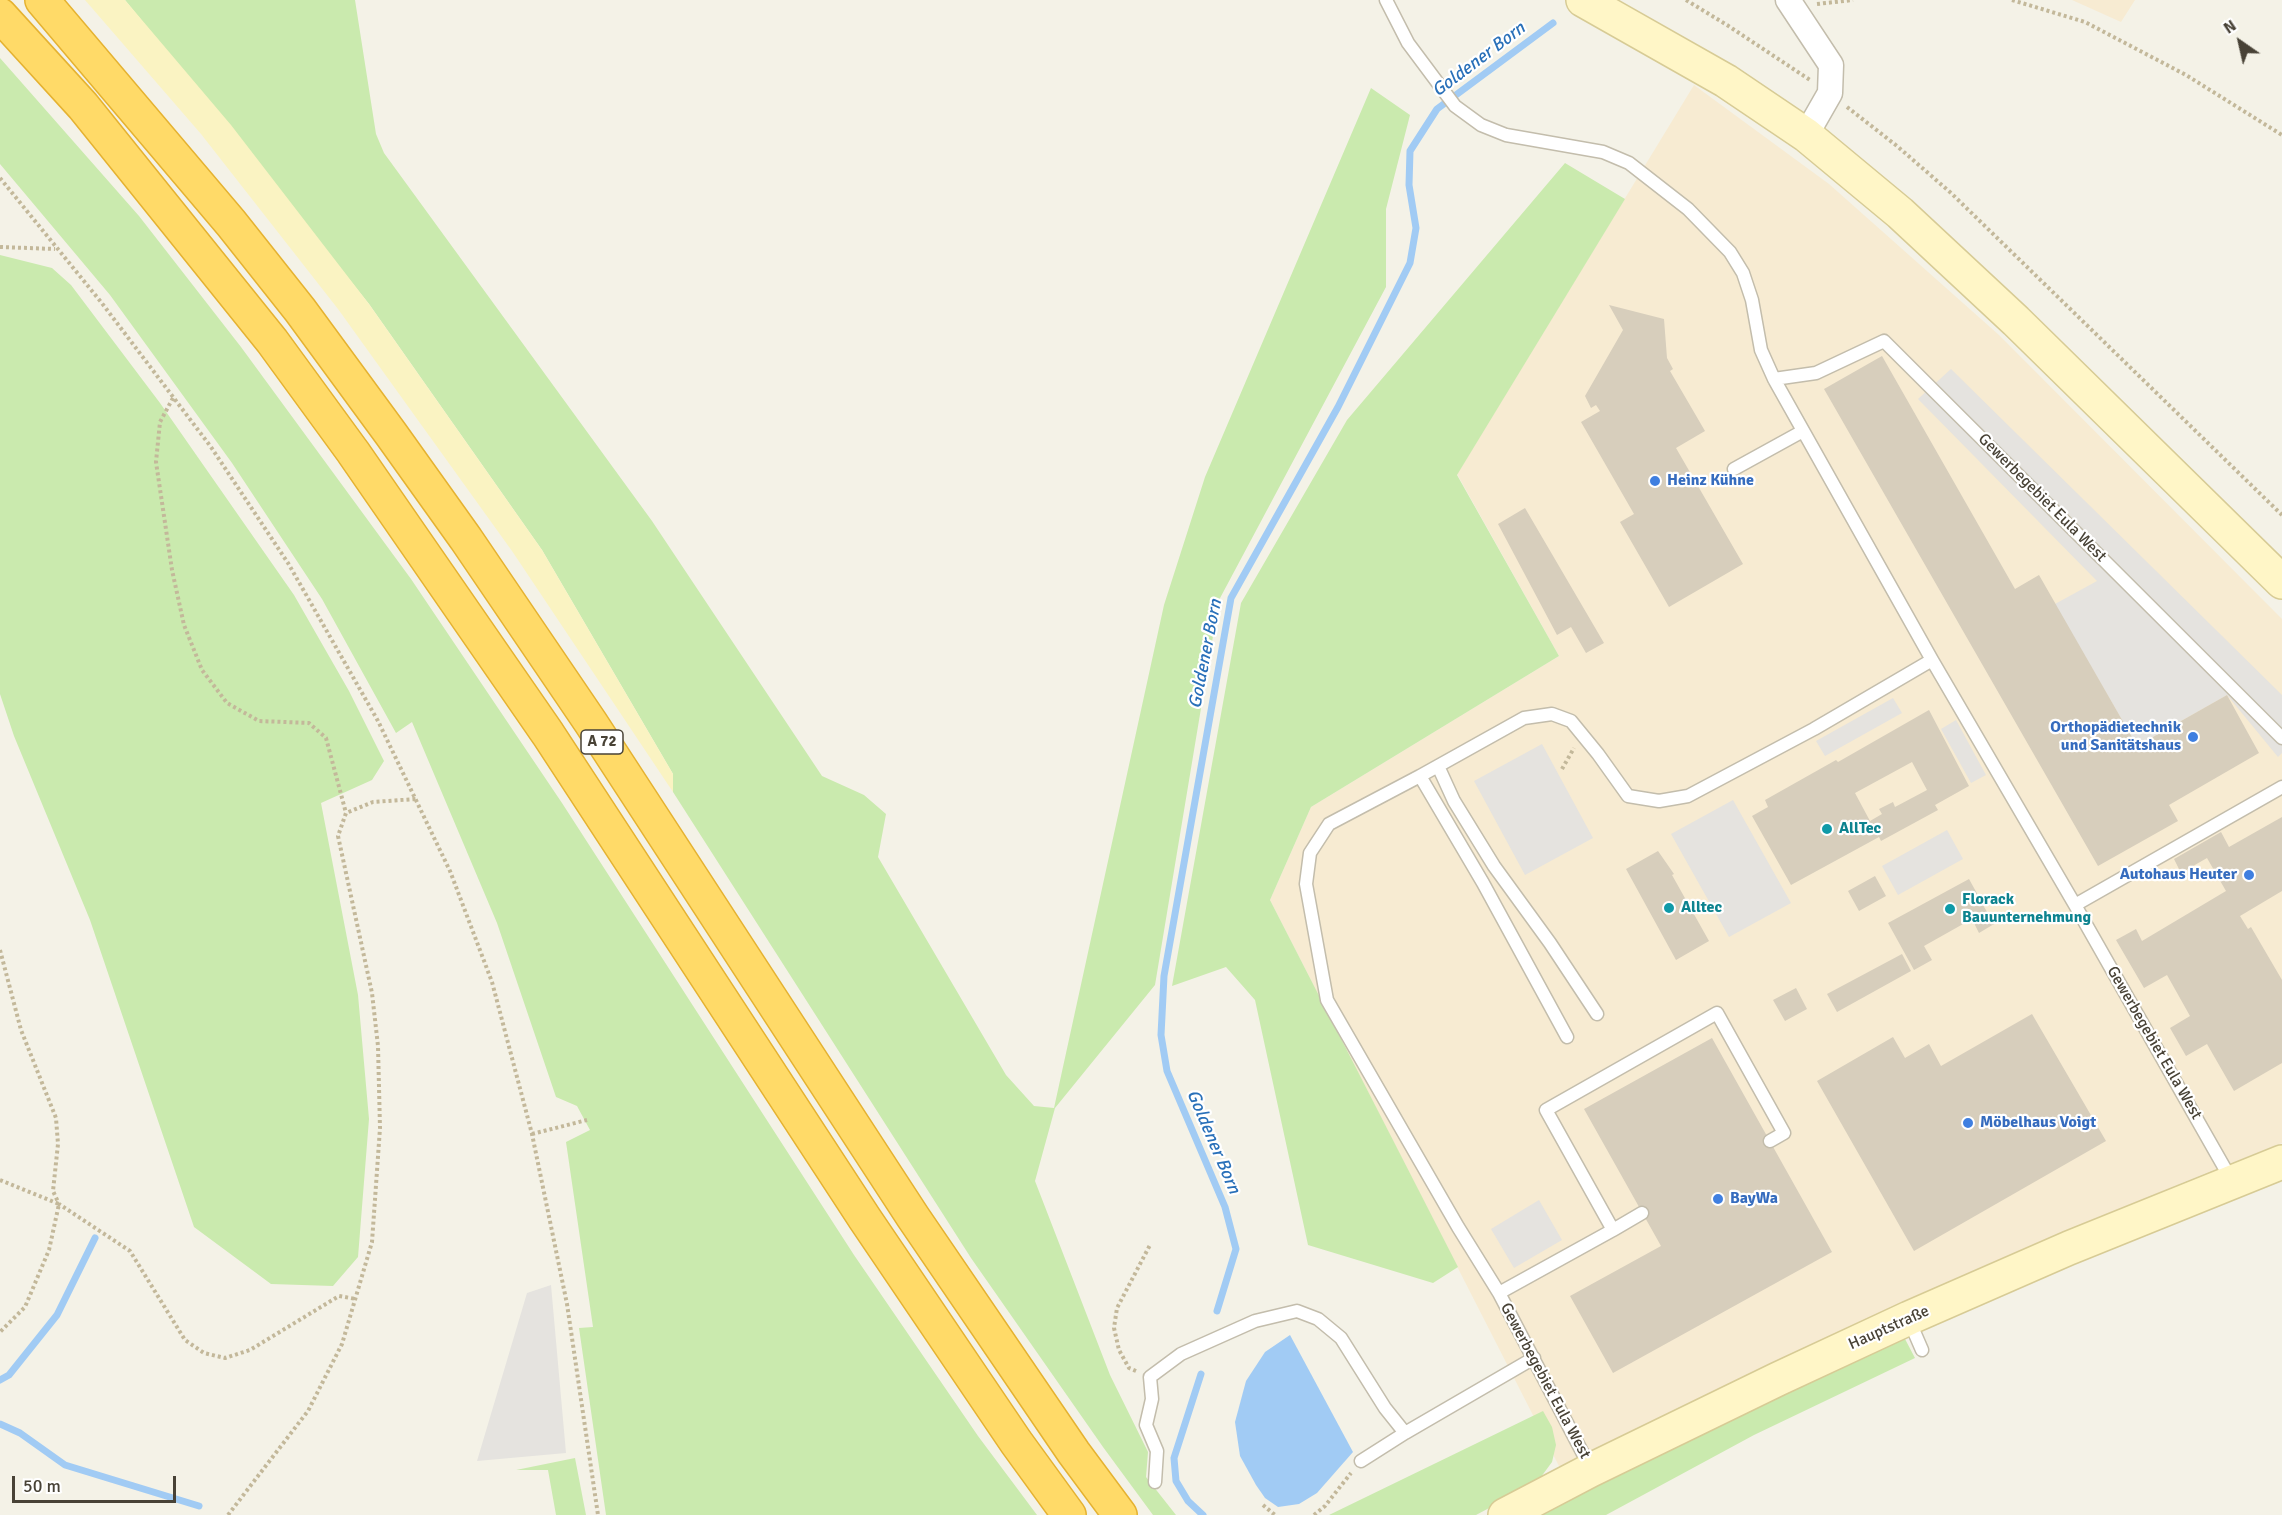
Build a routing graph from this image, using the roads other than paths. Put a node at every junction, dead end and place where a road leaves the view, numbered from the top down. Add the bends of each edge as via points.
1 (42, 0) edge
2 (1386, 0) edge
3 (1582, 0) edge
4 (1789, 1) edge
5 (0, 15) edge
6 (1806, 135) junction
7 (1774, 379) junction
8 (1803, 431) junction
9 (1734, 469) dead end
10 (2282, 582) edge
11 (1932, 660) junction
12 (2282, 738) edge
13 (1438, 766) junction
14 (1420, 776) junction
15 (2282, 787) edge
16 (2075, 905) junction
17 (1597, 1014) dead end
18 (1567, 1037) dead end
19 (1770, 1141) dead end
20 (2282, 1162) edge
21 (2233, 1182) junction
22 (1642, 1214) dead end
23 (1613, 1230) junction
24 (1499, 1293) junction
25 (1909, 1318) junction
26 (1922, 1350) dead end
27 (1534, 1358) junction
28 (1404, 1433) junction
29 (1361, 1461) road end
30 (1592, 1470) junction
31 (1155, 1482) dead end
32 (1069, 1515) edge
33 (1120, 1515) edge
34 (1506, 1515) edge

1 - 33 highway, A 72 via 231,223 392,434 597,733 914,1217
2 - 7 lane, Gewerbegebiet Eula West via 1408,43 1442,91 1481,125 1506,135 1603,152 1629,163 1688,209 1730,252 1743,273 1761,350
3 - 6 main road via 1726,81
4 - 6 street via 1831,65 1830,93
5 - 32 highway, A 72 via 90,115 272,341 353,452 548,734 878,1238
6 - 10 main road via 1900,213 2008,313
7 - 8 lane, Gewerbegebiet Eula West
7 - 12 lane, Gewerbegebiet Eula West via 1816,372 1884,341
8 - 9 lane
8 - 11 lane, Gewerbegebiet Eula West
11 - 13 lane via 1688,796 1659,801 1628,796 1571,721 1552,714 1524,718
11 - 16 lane, Gewerbegebiet Eula West
13 - 14 lane, Gewerbegebiet Eula West
13 - 17 lane via 1454,801 1494,866
14 - 18 lane
14 - 24 lane, Gewerbegebiet Eula West via 1329,824 1310,853 1306,884 1327,999
15 - 16 lane
16 - 21 lane, Gewerbegebiet Eula West
19 - 23 lane via 1785,1133 1717,1013 1546,1110
20 - 21 main road, Hauptstraße
21 - 25 main road, Hauptstraße
22 - 23 lane
23 - 24 lane
24 - 27 lane, Gewerbegebiet Eula West
25 - 26 lane
25 - 30 main road, Hauptstraße
27 - 28 lane
27 - 30 lane, Gewerbegebiet Eula West
28 - 29 lane
28 - 31 lane via 1341,1338 1318,1319 1297,1311 1256,1321 1181,1354 1150,1377 1152,1399 1146,1425 1157,1451
30 - 34 main road, Hauptstraße

